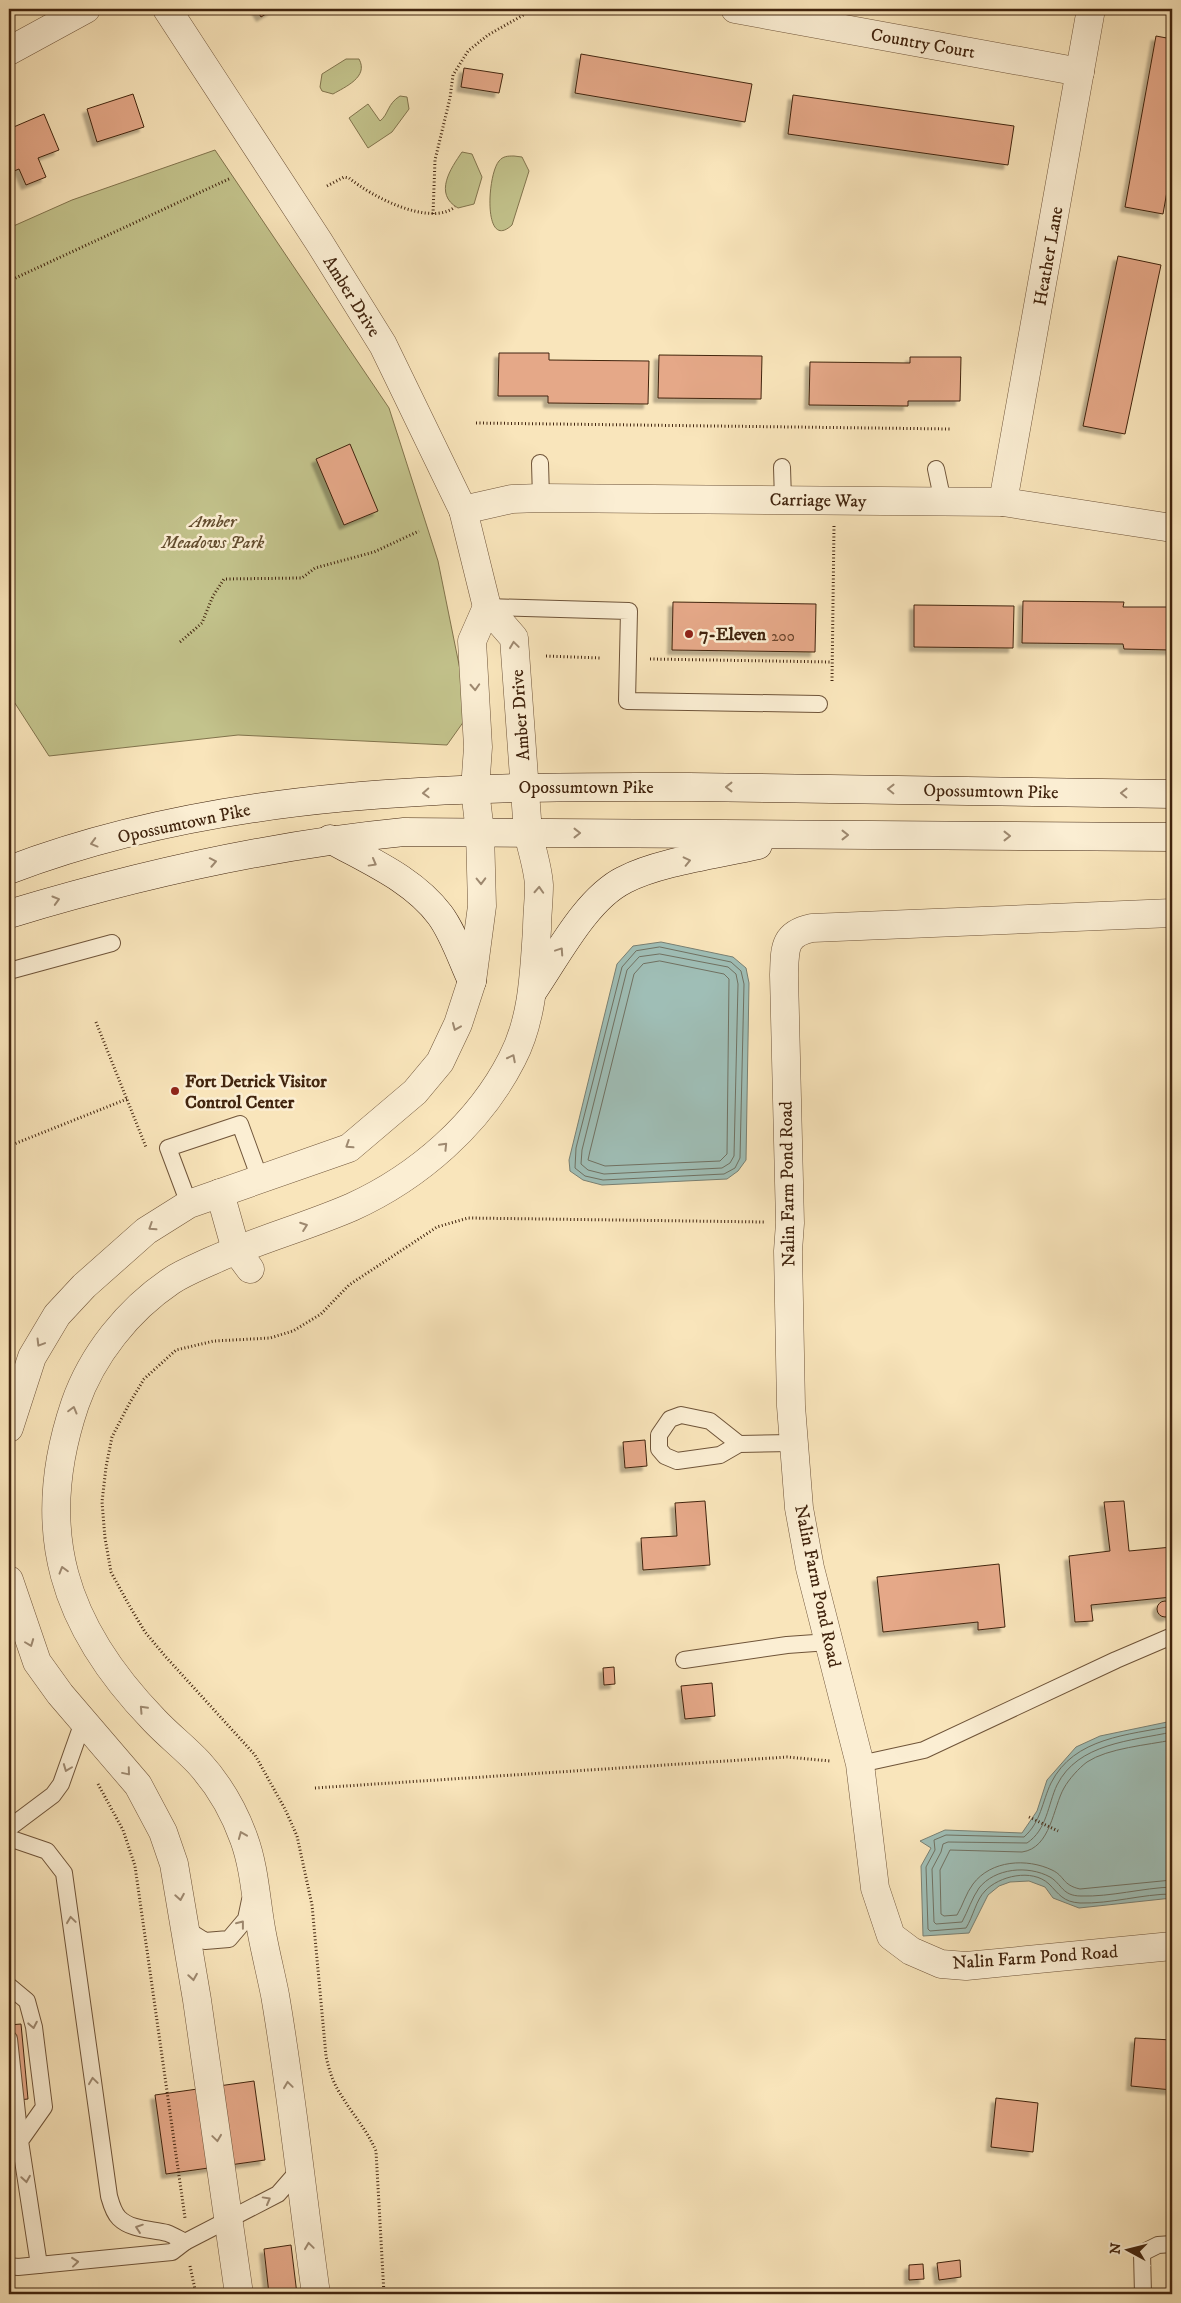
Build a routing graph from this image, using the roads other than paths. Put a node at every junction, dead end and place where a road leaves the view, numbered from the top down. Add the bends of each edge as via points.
1 (86, 9) edge
2 (167, 9) edge
3 (735, 9) edge
4 (1091, 9) edge
5 (9, 51) edge
6 (1080, 72) junction
7 (540, 463) dead end
8 (782, 467) dead end
9 (936, 469) dead end
10 (541, 498) junction
11 (783, 500) junction
12 (943, 502) junction
13 (1003, 502) junction
14 (463, 510) junction
15 (1172, 528) edge
16 (487, 607) junction
17 (819, 704) dead end
18 (525, 786) junction
19 (475, 790) junction
20 (1172, 794) edge
21 (480, 832) junction
22 (528, 833) junction
23 (804, 835) junction
24 (1172, 837) edge
25 (330, 839) junction
26 (9, 870) edge
27 (1172, 913) edge
28 (9, 914) edge
29 (112, 944) dead end
30 (9, 972) edge
31 (472, 981) junction
32 (533, 991) junction
33 (260, 1179) junction
34 (220, 1193) junction
35 (189, 1204) junction
36 (243, 1259) junction
37 (9, 1428) edge
38 (740, 1444) dead end
39 (792, 1444) junction
40 (9, 1580) edge
41 (1172, 1636) edge
42 (829, 1642) junction
43 (684, 1660) dead end
44 (83, 1722) junction
45 (860, 1764) junction
46 (9, 1828) edge
47 (9, 1838) edge
48 (254, 1882) junction
49 (186, 1929) junction
50 (1172, 1946) edge
51 (9, 1986) edge
52 (9, 2039) edge
53 (20, 2140) junction
54 (299, 2170) junction
55 (229, 2221) junction
56 (185, 2242) junction
57 (1172, 2244) edge
58 (39, 2265) junction
59 (9, 2266) edge
60 (239, 2294) edge
61 (316, 2294) edge
62 (1143, 2294) edge

1 - 5 street
2 - 14 street, Amber Drive via 383,345
3 - 6 street, Country Court
4 - 6 street, Heather Lane
6 - 13 street, Heather Lane
7 - 10 lane
8 - 11 lane
9 - 12 lane
10 - 11 street, Carriage Way
10 - 14 street, Carriage Way
11 - 12 street, Carriage Way
12 - 13 street, Carriage Way
13 - 15 street, Carriage Way
14 - 16 street, Amber Drive
16 - 17 lane via 629,611 627,701
18 -> 16 street, Amber Drive via 514,638
16 -> 19 street via 472,641 478,748
18 - 19 street, Opossumtown Pike
20 -> 18 street, Opossumtown Pike
18 - 22 street, Amber Drive
19 - 21 street
19 -> 26 street, Opossumtown Pike via 379,795 244,809 50,854
21 - 22 street
21 - 25 street via 404,832
21 -> 31 street via 482,906
22 -> 23 street
32 -> 22 street, Amber Drive via 539,881
23 -> 24 street
32 -> 23 street via 582,918 604,894 624,880 655,869
28 -> 25 street via 113,883
25 -> 31 street via 400,878 424,897 441,916
27 - 39 street, Nalin Farm Pond Road via 812,928 798,931 788,941 784,975
29 - 30 lane
31 -> 33 street via 458,1024 440,1062 415,1092 349,1148
36 -> 32 street via 356,1205 431,1159 488,1100 514,1056
33 - 34 street
33 - 35 lane via 240,1124 168,1148
34 - 35 street
34 - 36 street
35 -> 37 street via 146,1231 84,1286 57,1315 32,1357
48 -> 36 street via 246,1842 228,1802 199,1763 123,1687 92,1641 70,1595 58,1554 56,1498 61,1458 75,1404 94,1363 118,1328 173,1279
38 - 39 lane
39 - 42 street, Nalin Farm Pond Road via 810,1568
40 -> 44 street via 37,1662
41 - 45 lane via 924,1750
42 - 43 lane
42 - 45 street, Nalin Farm Pond Road
44 -> 46 lane via 61,1784 53,1795
44 -> 49 street via 138,1785 163,1832 174,1864
45 - 50 street, Nalin Farm Pond Road via 875,1888 891,1936 911,1951 941,1964 966,1966
56 -> 47 lane via 169,2234 130,2225 113,2210 64,1873 48,1851
49 -> 48 lane via 204,1941 229,1939 246,1919
54 -> 48 street via 275,1993
49 -> 55 street
51 -> 53 lane via 27,2001 34,2027 44,2107
52 - 53 lane
53 -> 58 lane
55 -> 54 lane via 278,2194
61 -> 54 street
55 - 56 lane
55 - 60 street
58 -> 56 lane via 172,2252
57 - 62 lane via 1158,2244 1142,2253
58 - 59 lane

